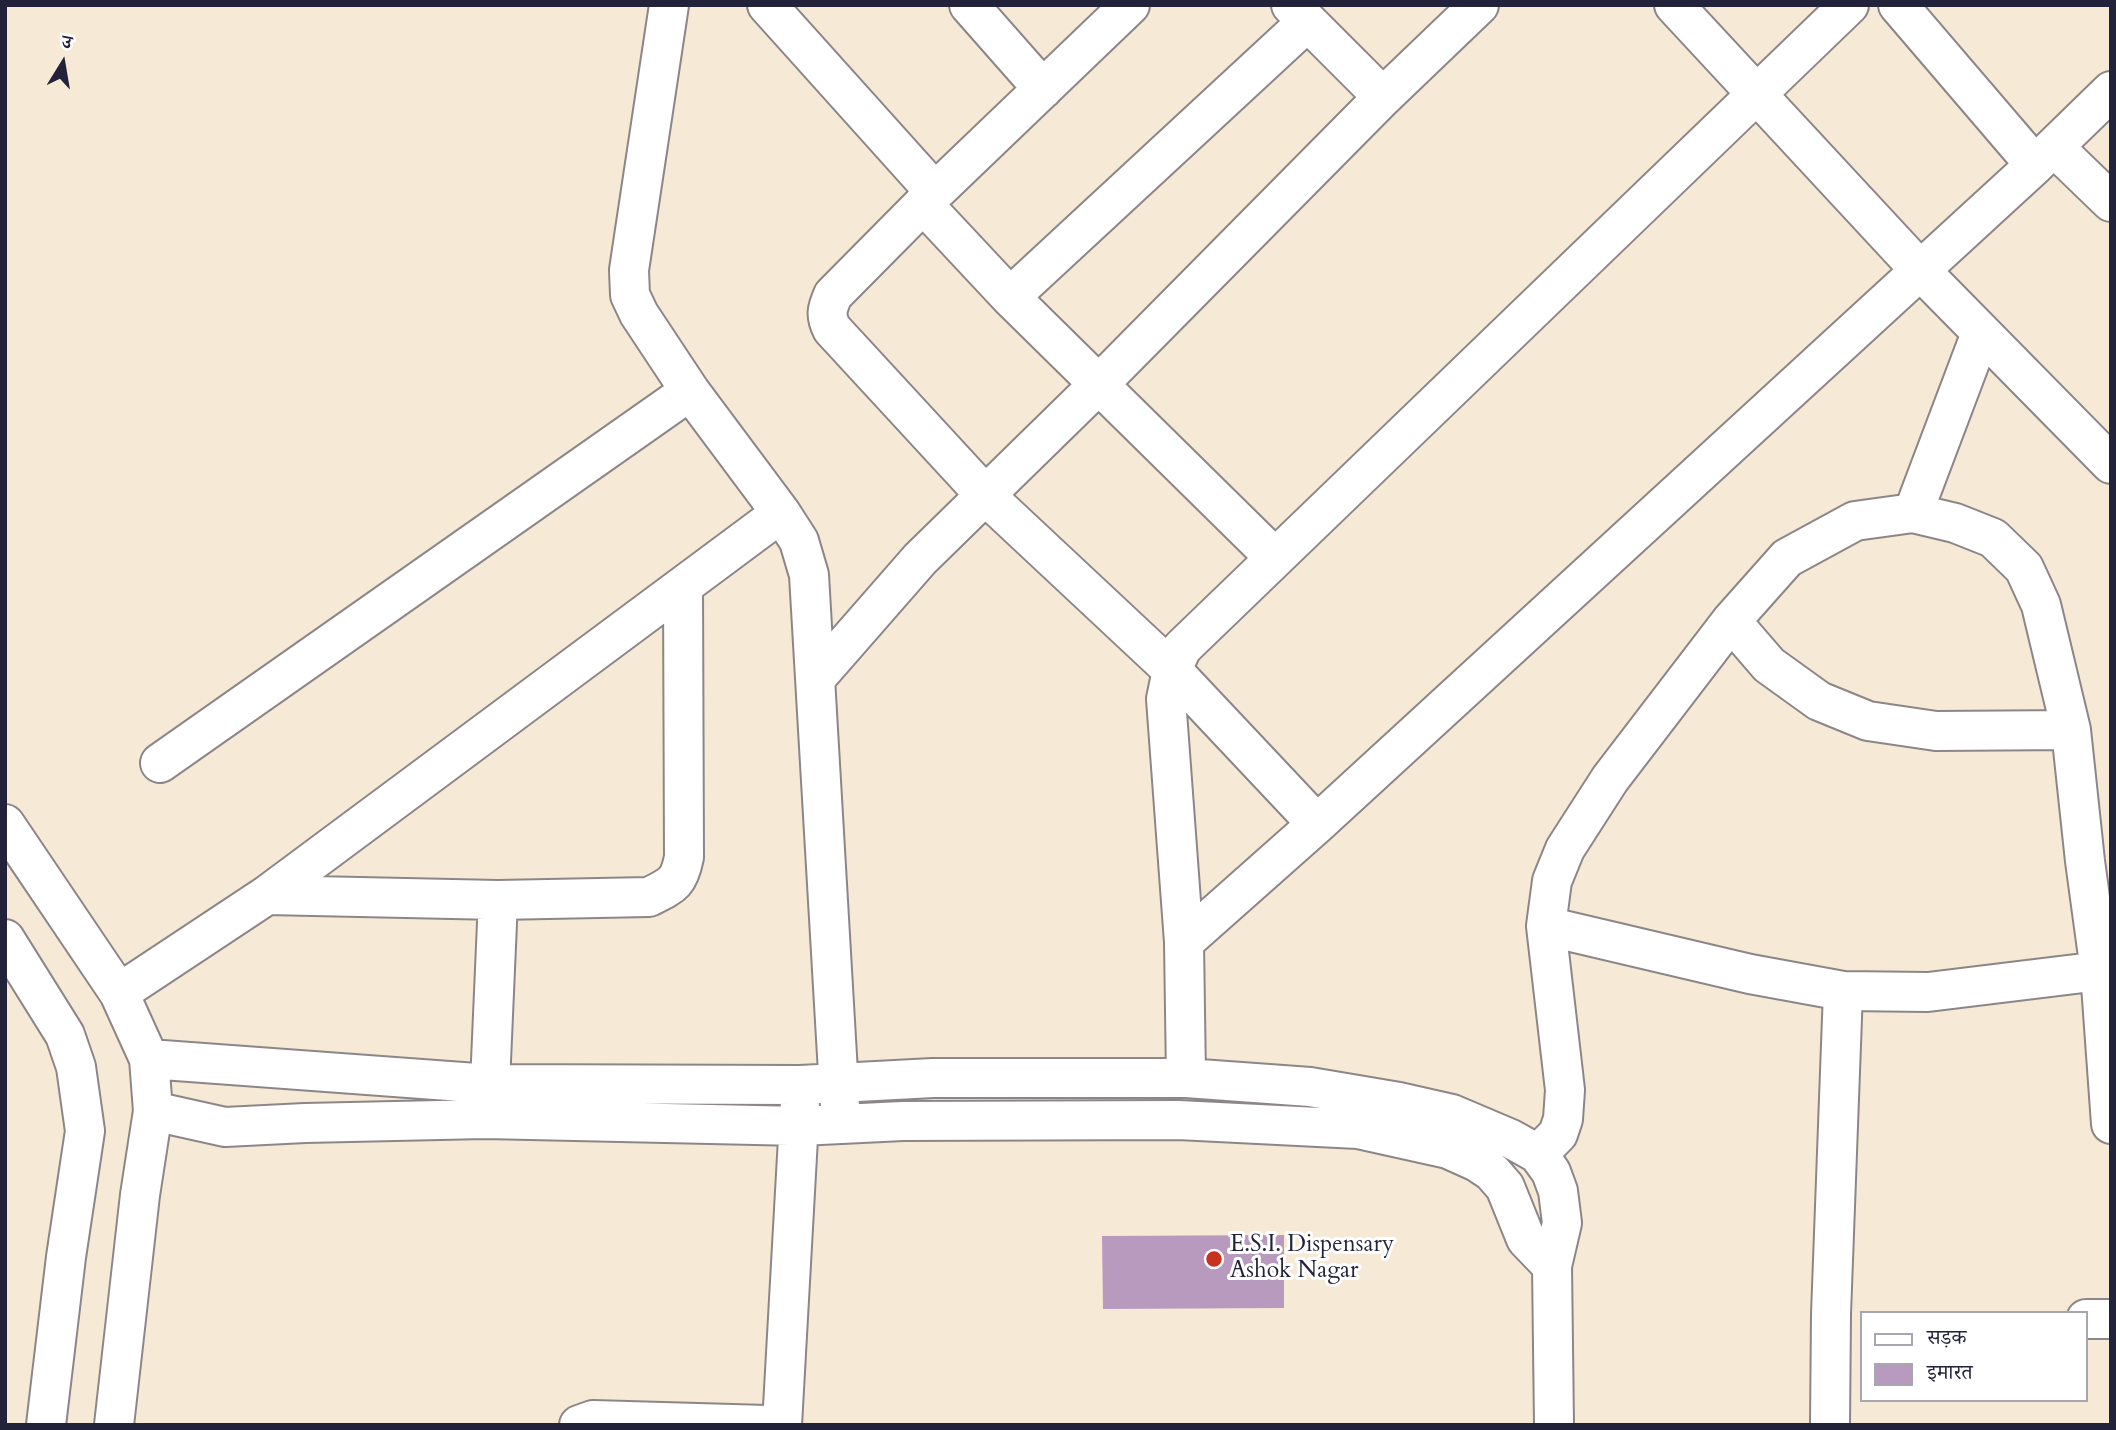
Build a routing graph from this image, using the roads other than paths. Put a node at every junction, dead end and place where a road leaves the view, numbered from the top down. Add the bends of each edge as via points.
1 (669, 5) edge
2 (767, 5) edge
3 (969, 5) edge
4 (1479, 5) edge
5 (1674, 5) edge
6 (1849, 5) edge
7 (1898, 5) edge
8 (1123, 7) edge
9 (1299, 14) edge
10 (1043, 89) junction
11 (2111, 91) edge
12 (1756, 93) junction
13 (1383, 97) junction
14 (2045, 156) junction
15 (929, 198) junction
16 (2111, 202) edge
17 (1919, 269) junction
18 (1010, 297) junction
19 (1981, 334) junction
20 (1099, 384) junction
21 (690, 391) junction
22 (2111, 464) edge
23 (986, 496) junction
24 (781, 513) junction
25 (1913, 513) junction
26 (1274, 557) junction
27 (683, 588) junction
28 (1731, 621) junction
29 (1171, 670) junction
30 (816, 678) junction
31 (2071, 730) junction
32 (160, 763) dead end
33 (5, 824) edge
34 (1317, 824) junction
35 (267, 895) junction
36 (498, 900) junction
37 (1546, 926) junction
38 (5, 939) edge
39 (1184, 942) junction
40 (2100, 971) junction
41 (1843, 990) junction
42 (119, 993) junction
43 (149, 1059) junction
44 (1186, 1078) junction
45 (839, 1083) junction
46 (490, 1084) junction
47 (800, 1085) junction
48 (153, 1111) junction
49 (841, 1123) junction
50 (2111, 1124) edge
51 (800, 1126) junction
52 (1538, 1154) junction
53 (1552, 1266) junction
54 (1847, 1314) edge
55 (2088, 1319) edge
56 (2111, 1319) edge
57 (46, 1425) edge
58 (114, 1425) edge
59 (579, 1425) edge
60 (767, 1425) edge
61 (782, 1425) edge
62 (1554, 1425) edge
63 (1830, 1425) edge

1 - 21 street via 629,270 630,295
2 - 15 street
3 - 10 street
4 - 13 street
5 - 12 street
6 - 12 street
7 - 14 street
8 - 10 street
9 - 13 street
9 - 18 street
10 - 15 street
11 - 14 street
12 - 17 street
12 - 26 street
13 - 20 street
14 - 16 street
14 - 17 street
15 - 18 street
15 - 23 street via 833,295 827,318
17 - 19 street
17 - 34 street
18 - 20 street
19 - 22 street
19 - 25 street
20 - 23 street
20 - 26 street
21 - 24 street
21 - 32 street
23 - 29 street
23 - 30 street via 920,559
24 - 27 street
24 - 30 street via 799,541 809,575
25 - 28 street via 1855,522 1787,558
25 - 31 street via 1993,538 2024,568 2041,605
26 - 29 street via 1182,648
27 - 35 street
27 - 36 street via 684,857 680,875 649,897
28 - 31 street via 1769,665 1819,701 1868,721 1936,732
28 - 37 street via 1610,779 1565,849 1552,881
29 - 34 street
29 - 39 street via 1166,699
30 - 45 street
31 - 40 street
33 - 42 street
34 - 39 street
35 - 36 street
35 - 42 street
36 - 46 street
37 - 41 street via 1750,974
37 - 52 street via 1565,1090 1558,1134
38 - 57 street via 65,1035 76,1067 85,1131
39 - 44 street
40 - 41 street via 1928,992
40 - 50 street
41 - 54 street
42 - 43 street
43 - 46 street
43 - 48 street
44 - 45 street via 933,1078
44 - 52 street via 1310,1087 1399,1102 1452,1114
45 - 47 street
45 - 49 street
46 - 47 street
47 - 51 street
48 - 51 street via 225,1128 485,1119
48 - 58 street
49 - 51 street
49 - 53 street via 1178,1120 1358,1129 1448,1149 1477,1161 1505,1187 1526,1240
51 - 61 street
52 - 53 street via 1551,1172 1560,1202 1562,1223
53 - 62 street
54 - 63 street
55 - 56 street
59 - 60 street via 593,1420

